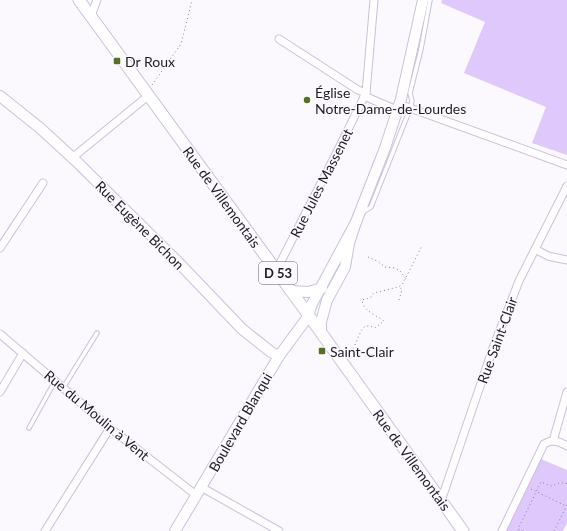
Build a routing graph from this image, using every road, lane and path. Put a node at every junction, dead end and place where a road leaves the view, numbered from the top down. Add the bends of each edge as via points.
1 (79, 0) edge
2 (97, 0) edge
3 (192, 0) edge
4 (374, 0) edge
5 (423, 0) edge
6 (430, 0) edge
7 (91, 16) junction
8 (280, 39) dead end
9 (146, 94) junction
10 (365, 94) junction
11 (0, 96) edge
12 (398, 107) junction
13 (410, 109) junction
14 (72, 158) junction
15 (567, 165) edge
16 (43, 183) dead end
17 (567, 186) edge
18 (357, 218) junction
19 (422, 246) dead end
20 (0, 248) edge
21 (535, 249) junction
22 (368, 257) dead end
23 (567, 260) edge
24 (276, 271) junction
25 (406, 279) junction
26 (400, 286) junction
27 (322, 288) junction
28 (291, 291) junction
29 (327, 300) junction
30 (400, 300) dead end
31 (308, 315) junction
32 (97, 332) dead end
33 (320, 332) junction
34 (0, 334) edge
35 (23, 353) junction
36 (279, 356) junction
37 (344, 365) junction
38 (55, 381) junction
39 (63, 388) junction
40 (0, 392) edge
41 (567, 392) edge
42 (566, 406) edge
43 (29, 428) dead end
44 (110, 428) junction
45 (553, 441) junction
46 (567, 446) edge
47 (523, 485) junction
48 (567, 485) edge
49 (198, 491) junction
50 (536, 492) junction
51 (440, 499) junction
52 (567, 505) edge
53 (45, 531) edge
54 (175, 531) edge
55 (279, 531) edge
56 (463, 531) edge
57 (502, 531) edge
58 (523, 531) edge
59 (554, 531) edge

1 - 7 main road, Rue de Villemontais / D 53
2 - 7 street
3 - 9 path via 181,44
4 - 10 street, Rue Jules Massenet
5 - 12 street
6 - 13 lane via 410,93
7 - 9 main road, Rue de Villemontais / D 53
8 - 10 street
9 - 14 street
9 - 24 main road, Rue de Villemontais / D 53
10 - 12 street
10 - 24 street, Rue Jules Massenet
11 - 14 street, Rue Eugène Bichon
12 - 13 street
12 - 18 street via 385,148
13 - 15 street
13 - 18 lane via 371,207
14 - 36 street, Rue Eugène Bichon via 242,329
16 - 20 street
17 - 21 street, Rue Saint-Clair
18 - 27 street
18 - 29 street via 345,267
19 - 25 path
21 - 23 street via 548,256
21 - 51 street, Rue Saint-Clair via 519,281 493,348
22 - 25 path via 385,267 395,268
24 - 28 main road, Rue de Villemontais / D 53
25 - 26 path
26 - 30 path
26 - 37 path via 374,293 370,298 362,300 370,313 384,321 375,328 365,326
27 - 28 street via 308,292
27 - 31 street
28 - 31 main road, Rue de Villemontais / D 53
29 - 31 street
29 - 33 street
31 - 33 main road, Rue de Villemontais / D 53
31 - 36 street, Boulevard Blanqui
32 - 39 lane
33 - 37 main road, Rue de Villemontais / D 53
34 - 35 street, Rue du Moulin à Vent
35 - 38 street, Rue du Moulin à Vent
35 - 40 street
36 - 49 street, Boulevard Blanqui
37 - 51 main road, Rue de Villemontais / D 53
38 - 39 street, Rue du Moulin à Vent
38 - 43 lane
39 - 44 street, Rue du Moulin à Vent
41 - 42 street
42 - 45 street
44 - 49 street, Rue du Moulin à Vent
44 - 53 street
45 - 46 street
45 - 47 street via 544,444
47 - 50 path
47 - 57 street
48 - 50 path via 559,483 551,486 541,482
49 - 54 street, Boulevard Blanqui
49 - 55 street, Rue du Moulin à Vent
50 - 52 path
50 - 58 path via 518,529
51 - 56 main road, Rue de Villemontais / D 53
52 - 59 path

